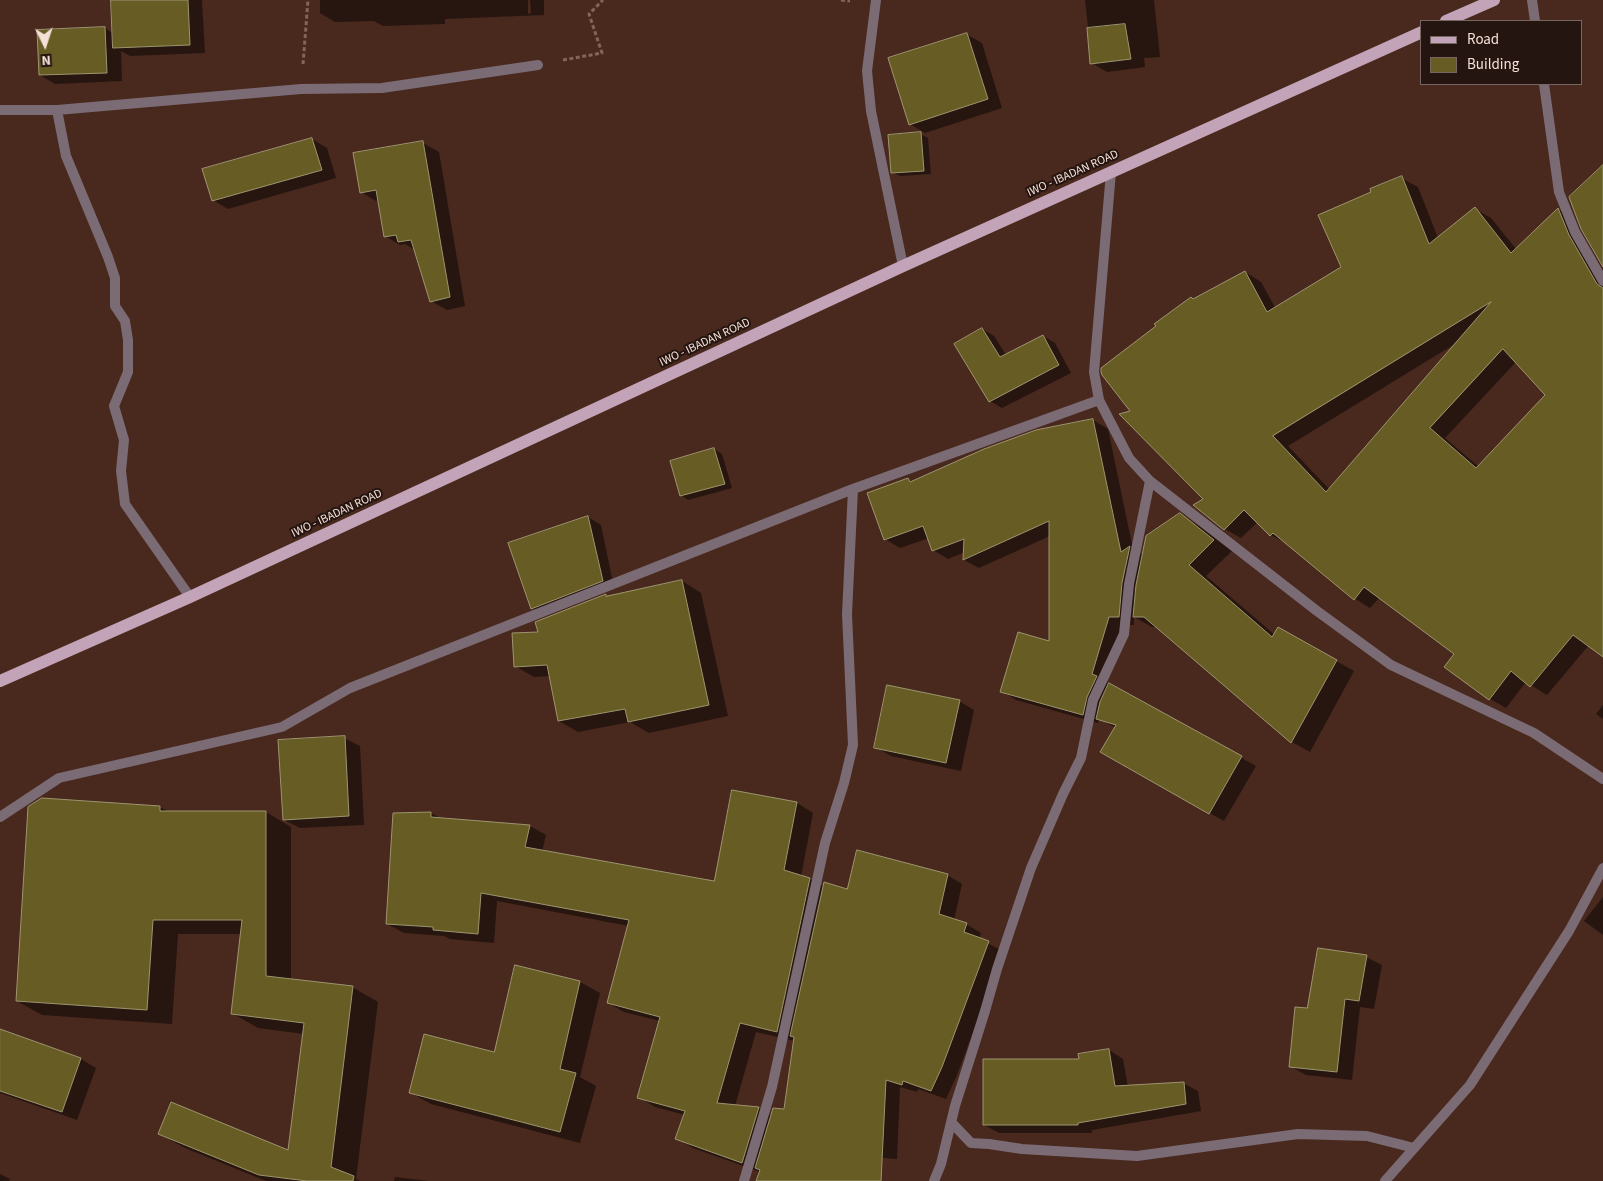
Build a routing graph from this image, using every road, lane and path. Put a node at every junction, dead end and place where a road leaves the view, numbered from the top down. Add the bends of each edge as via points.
1 (308, 0) edge
2 (603, 0) edge
3 (876, 0) edge
4 (1494, 0) edge
5 (1532, 0) edge
6 (1448, 20) edge
7 (1535, 20) edge
8 (1420, 33) edge
9 (538, 65) joint
10 (1544, 85) edge
11 (301, 89) junction
12 (0, 110) edge
13 (56, 110) junction
14 (1111, 172) junction
15 (904, 266) junction
16 (1603, 281) edge
17 (1099, 400) junction
18 (1150, 481) junction
19 (853, 489) junction
20 (190, 597) junction
21 (0, 681) edge
22 (1603, 779) edge
23 (0, 817) edge
24 (1603, 868) edge
25 (951, 1122) junction
26 (1414, 1148) junction
27 (744, 1181) edge
28 (934, 1181) edge
29 (1384, 1181) edge

1 - 11 path
2 - 9 path via 589,14 602,53
3 - 15 street via 867,70 870,103
4 - 6 main road
5 - 7 street
8 - 14 main road, IWO - IBADAN ROAD
9 - 11 street via 382,88
10 - 16 street via 1559,192 1575,232
11 - 13 street
12 - 13 street
13 - 20 street via 66,156 115,278 115,306 125,321 128,372 114,406 124,440 121,471 124,504
14 - 15 main road, IWO - IBADAN ROAD
14 - 17 street via 1094,372
15 - 20 main road, IWO - IBADAN ROAD
17 - 18 street via 1129,458
17 - 19 street
18 - 22 street via 1317,611 1391,664 1534,734
18 - 25 street via 1129,584 1124,634 1093,700 1082,758 1031,868
19 - 23 street via 350,688 282,728 59,778
19 - 27 street via 847,614 853,745 825,843 772,1087
20 - 21 main road, IWO - IBADAN ROAD
24 - 26 street via 1570,931 1470,1085
25 - 26 street via 971,1143 1137,1156 1298,1134 1367,1136
25 - 28 street
26 - 29 street

